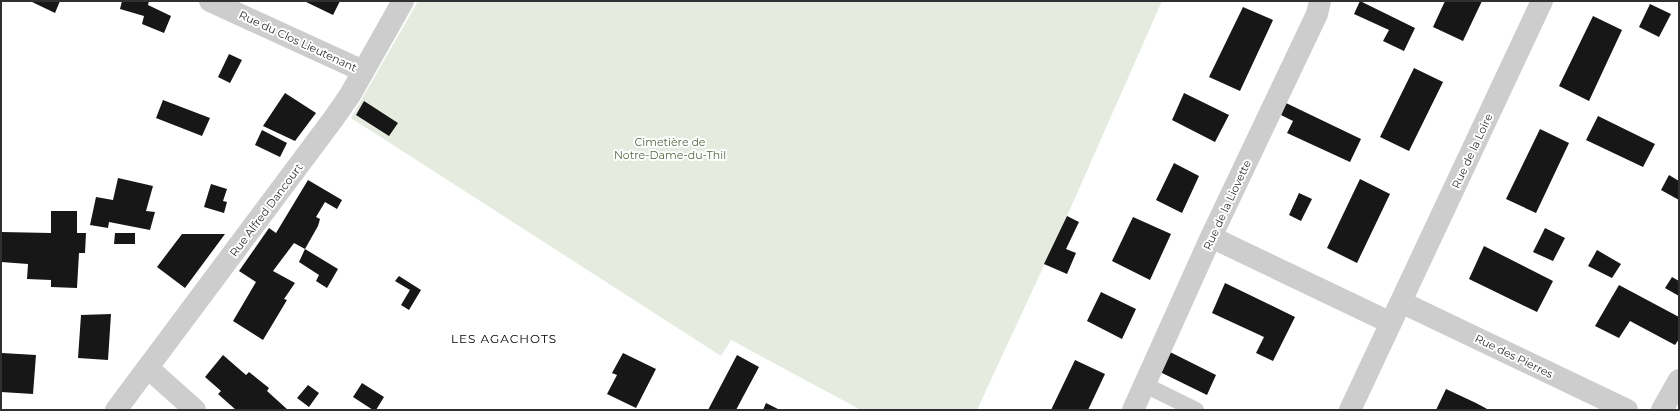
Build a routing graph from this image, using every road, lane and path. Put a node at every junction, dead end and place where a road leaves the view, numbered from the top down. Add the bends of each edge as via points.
1 (210, 1) edge
2 (403, 1) edge
3 (1320, 1) edge
4 (1542, 1) edge
5 (363, 71) junction
6 (1211, 237) junction
7 (1401, 302) junction
8 (1391, 323) junction
9 (148, 368) junction
10 (1679, 380) edge
11 (1145, 385) junction
12 (116, 410) edge
13 (195, 410) edge
14 (1134, 410) edge
15 (1196, 410) edge
16 (1350, 410) edge
17 (1626, 410) edge
18 (1662, 410) edge

1 - 5 street, Rue du Clos Lieutenant
2 - 5 street, Rue Alfred Dancourt
3 - 6 street, Rue de la Liovette
4 - 7 street, Rue de la Loire
5 - 9 street, Rue Alfred Dancourt via 334,118
6 - 8 street
6 - 11 street, Rue de la Liovette
7 - 8 street, Rue de la Loire
7 - 17 street, Rue des Pierres
8 - 16 street, Rue de la Loire
9 - 12 street, Rue Alfred Dancourt
9 - 13 street
10 - 18 street
11 - 14 street, Rue de la Liovette
11 - 15 lane

